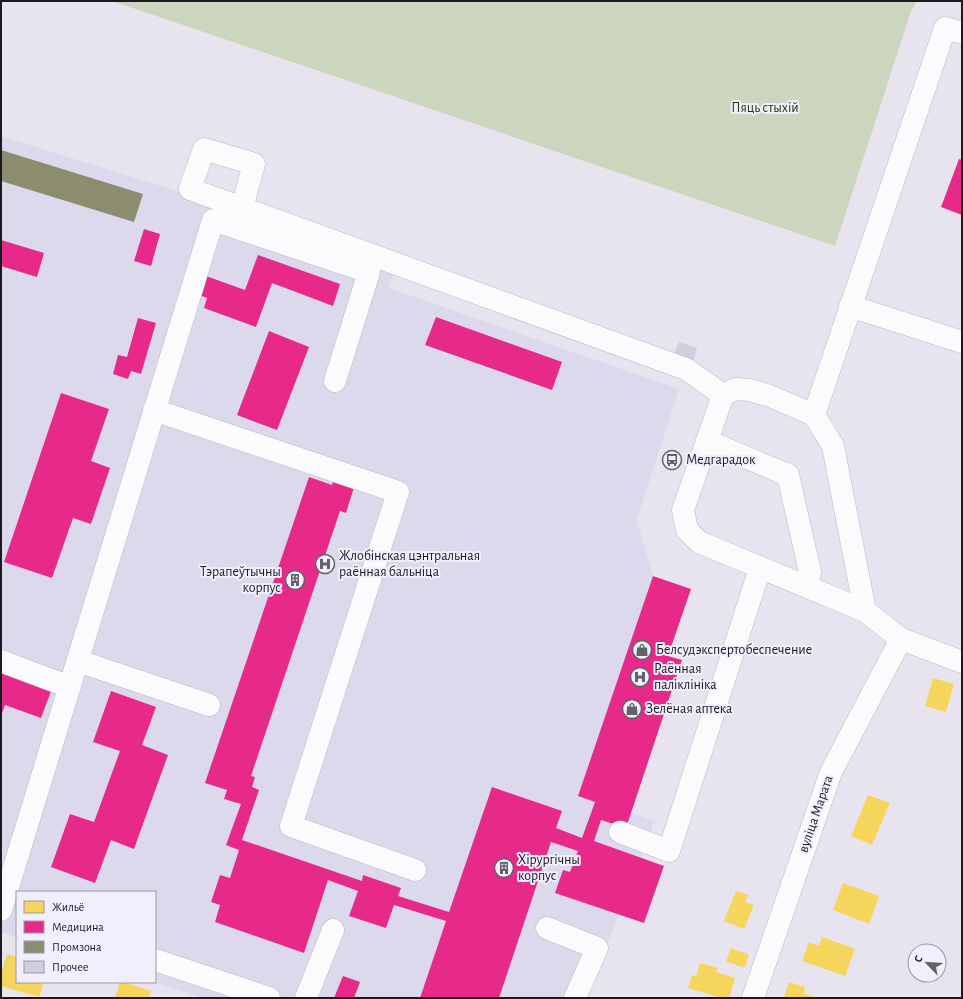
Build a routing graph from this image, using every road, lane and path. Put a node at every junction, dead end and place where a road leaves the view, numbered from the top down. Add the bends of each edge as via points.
1 (962, 33) edge
2 (242, 208) dead end
3 (850, 306) junction
4 (962, 342) edge
5 (335, 381) dead end
6 (723, 395) junction
7 (154, 410) junction
8 (814, 415) junction
9 (707, 441) junction
10 (760, 568) junction
11 (807, 586) junction
12 (865, 611) junction
13 (901, 639) junction
14 (1, 661) edge
15 (78, 661) junction
16 (962, 662) edge
17 (70, 687) junction
18 (209, 705) dead end
19 (620, 832) dead end
20 (8, 861) edge
21 (415, 870) dead end
22 (7, 910) edge
23 (547, 928) dead end
24 (333, 930) dead end
25 (156, 960) edge
26 (269, 998) edge
27 (306, 998) edge
28 (575, 998) edge
29 (753, 998) edge

1 - 3 street via 945,28
2 - 6 street via 686,369
3 - 4 street
3 - 8 street
5 - 7 street via 369,272 212,220
6 - 8 street via 736,389 750,390
6 - 9 street
7 - 15 street
7 - 21 street via 398,492 291,826
8 - 12 street via 833,446
9 - 10 street via 683,510 687,530 699,542
9 - 11 street via 788,476 810,572
10 - 11 street
10 - 19 street via 669,851
11 - 12 street
12 - 13 street
13 - 16 street
13 - 29 street, вуліца Марата via 831,772
14 - 17 street
15 - 17 street
15 - 18 street
17 - 20 street
20 - 22 street
23 - 28 street via 597,948
24 - 27 street
25 - 26 street

